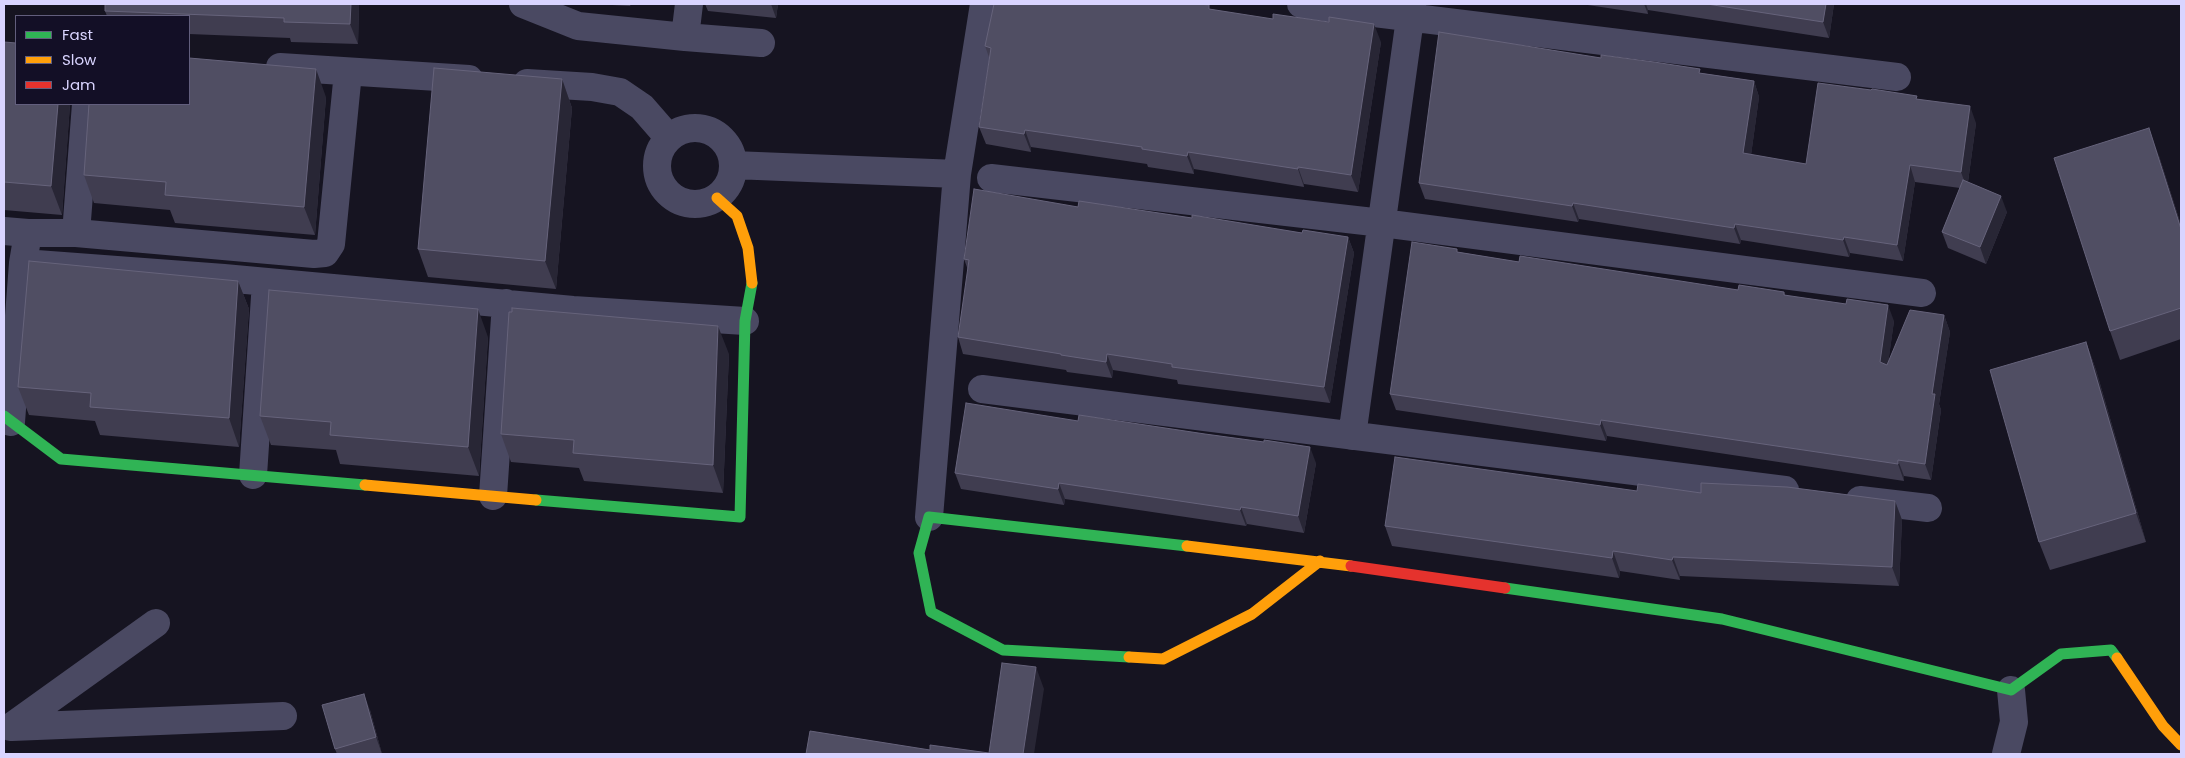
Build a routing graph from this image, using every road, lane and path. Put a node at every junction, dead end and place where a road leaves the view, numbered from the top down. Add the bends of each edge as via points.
1 (523, 4) edge
2 (689, 4) edge
3 (984, 4) edge
4 (1301, 4) edge
5 (1412, 11) edge
6 (685, 37) junction
7 (761, 43) dead end
8 (259, 66) edge
9 (348, 72) junction
10 (1897, 77) dead end
11 (86, 105) edge
12 (669, 138) junction
13 (733, 165) junction
14 (957, 174) junction
15 (991, 178) dead end
16 (717, 198) junction
17 (1382, 223) junction
18 (16, 232) edge
19 (76, 233) junction
20 (24, 263) junction
21 (266, 282) junction
22 (1922, 293) dead end
23 (506, 304) junction
24 (745, 321) junction
25 (982, 389) dead end
26 (7, 419) edge
27 (1352, 436) junction
28 (253, 475) junction
29 (1809, 493) edge
30 (493, 496) junction
31 (1838, 497) edge
32 (1928, 508) dead end
33 (929, 517) junction
34 (1320, 561) junction
35 (156, 622) dead end
36 (2011, 690) junction
37 (283, 716) dead end
38 (8, 730) edge
39 (2181, 745) edge
40 (2006, 754) edge

1 - 6 street via 578,26
2 - 6 street
3 - 14 street
4 - 5 street
5 - 10 street
5 - 17 street
6 - 7 street
8 - 9 street
9 - 12 street via 620,92 642,107
9 - 19 street via 331,244 325,253
11 - 19 street
12 - 13 street via 684,130 701,128 717,135 728,148
12 - 16 street via 657,158 659,181 674,199 696,205
13 - 14 street
13 - 16 street via 730,183
14 - 33 street
15 - 17 street
16 - 24 street via 737,216 748,248 753,279
17 - 22 street
17 - 27 street
18 - 19 street
18 - 20 street
20 - 21 street
20 - 26 street
21 - 23 street
21 - 28 street
23 - 24 street
23 - 30 street
24 - 30 street via 740,517
25 - 27 street
26 - 28 street via 61,459
27 - 29 street
28 - 30 street
31 - 32 street
33 - 34 street
33 - 34 street via 919,553 932,612 1003,650 1163,659 1252,614
34 - 36 street via 1722,619
35 - 38 street
36 - 39 street via 2061,654 2111,650
36 - 40 street via 2014,722
37 - 38 street

